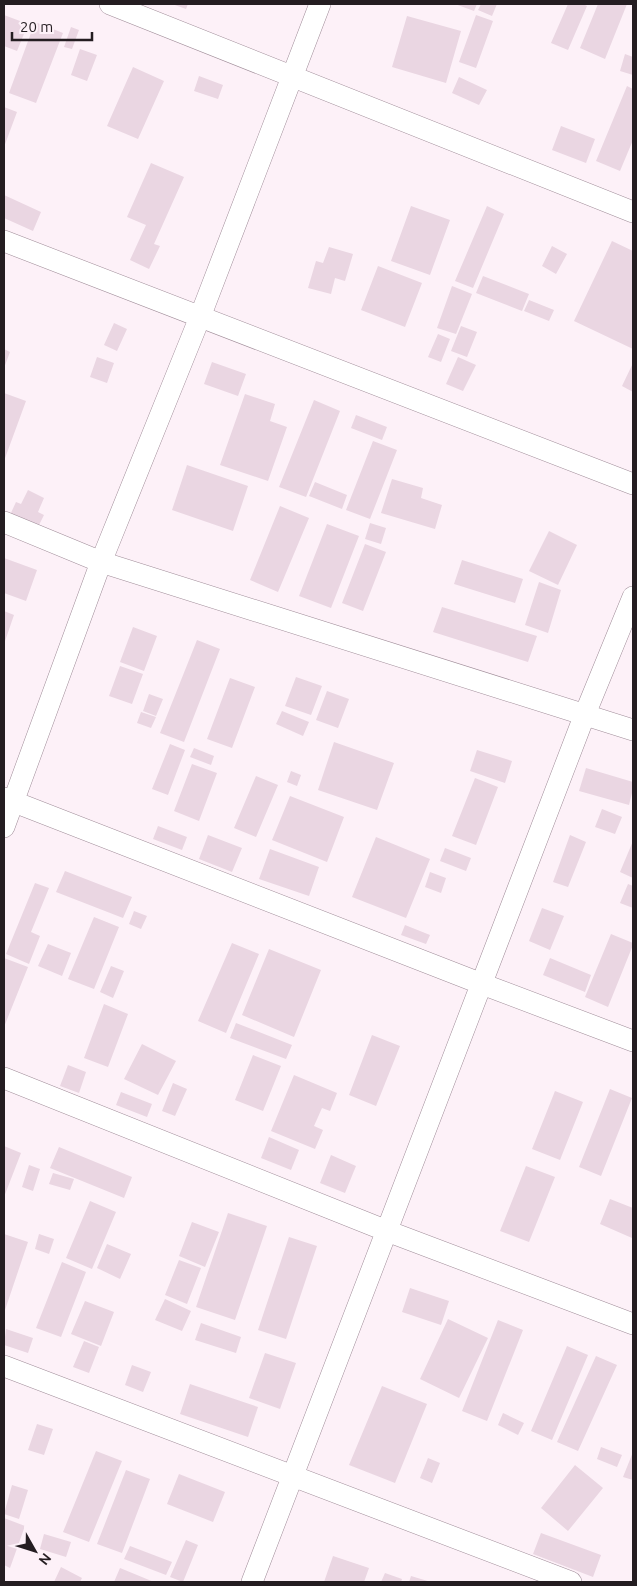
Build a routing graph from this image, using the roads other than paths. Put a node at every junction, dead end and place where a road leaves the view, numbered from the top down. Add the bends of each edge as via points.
1 (110, 4) edge
2 (320, 4) edge
3 (292, 76) junction
4 (633, 212) edge
5 (4, 241) edge
6 (200, 317) junction
7 (633, 484) edge
8 (4, 522) edge
9 (101, 562) junction
10 (633, 596) edge
11 (585, 714) junction
12 (633, 730) edge
13 (9, 800) edge
14 (4, 827) edge
15 (482, 984) junction
16 (633, 1041) edge
17 (4, 1078) edge
18 (387, 1231) junction
19 (633, 1324) edge
20 (4, 1366) edge
21 (293, 1476) junction
22 (252, 1582) edge
23 (570, 1582) edge

1 - 3 street
2 - 3 street
3 - 4 street
3 - 6 street
5 - 6 street
6 - 7 street
6 - 9 street
8 - 9 street
9 - 11 street
9 - 13 street
10 - 11 street
11 - 12 street
11 - 15 street
13 - 14 street
13 - 15 street
15 - 16 street
15 - 18 street
17 - 18 street
18 - 19 street
18 - 21 street
20 - 21 street
21 - 22 street
21 - 23 street

